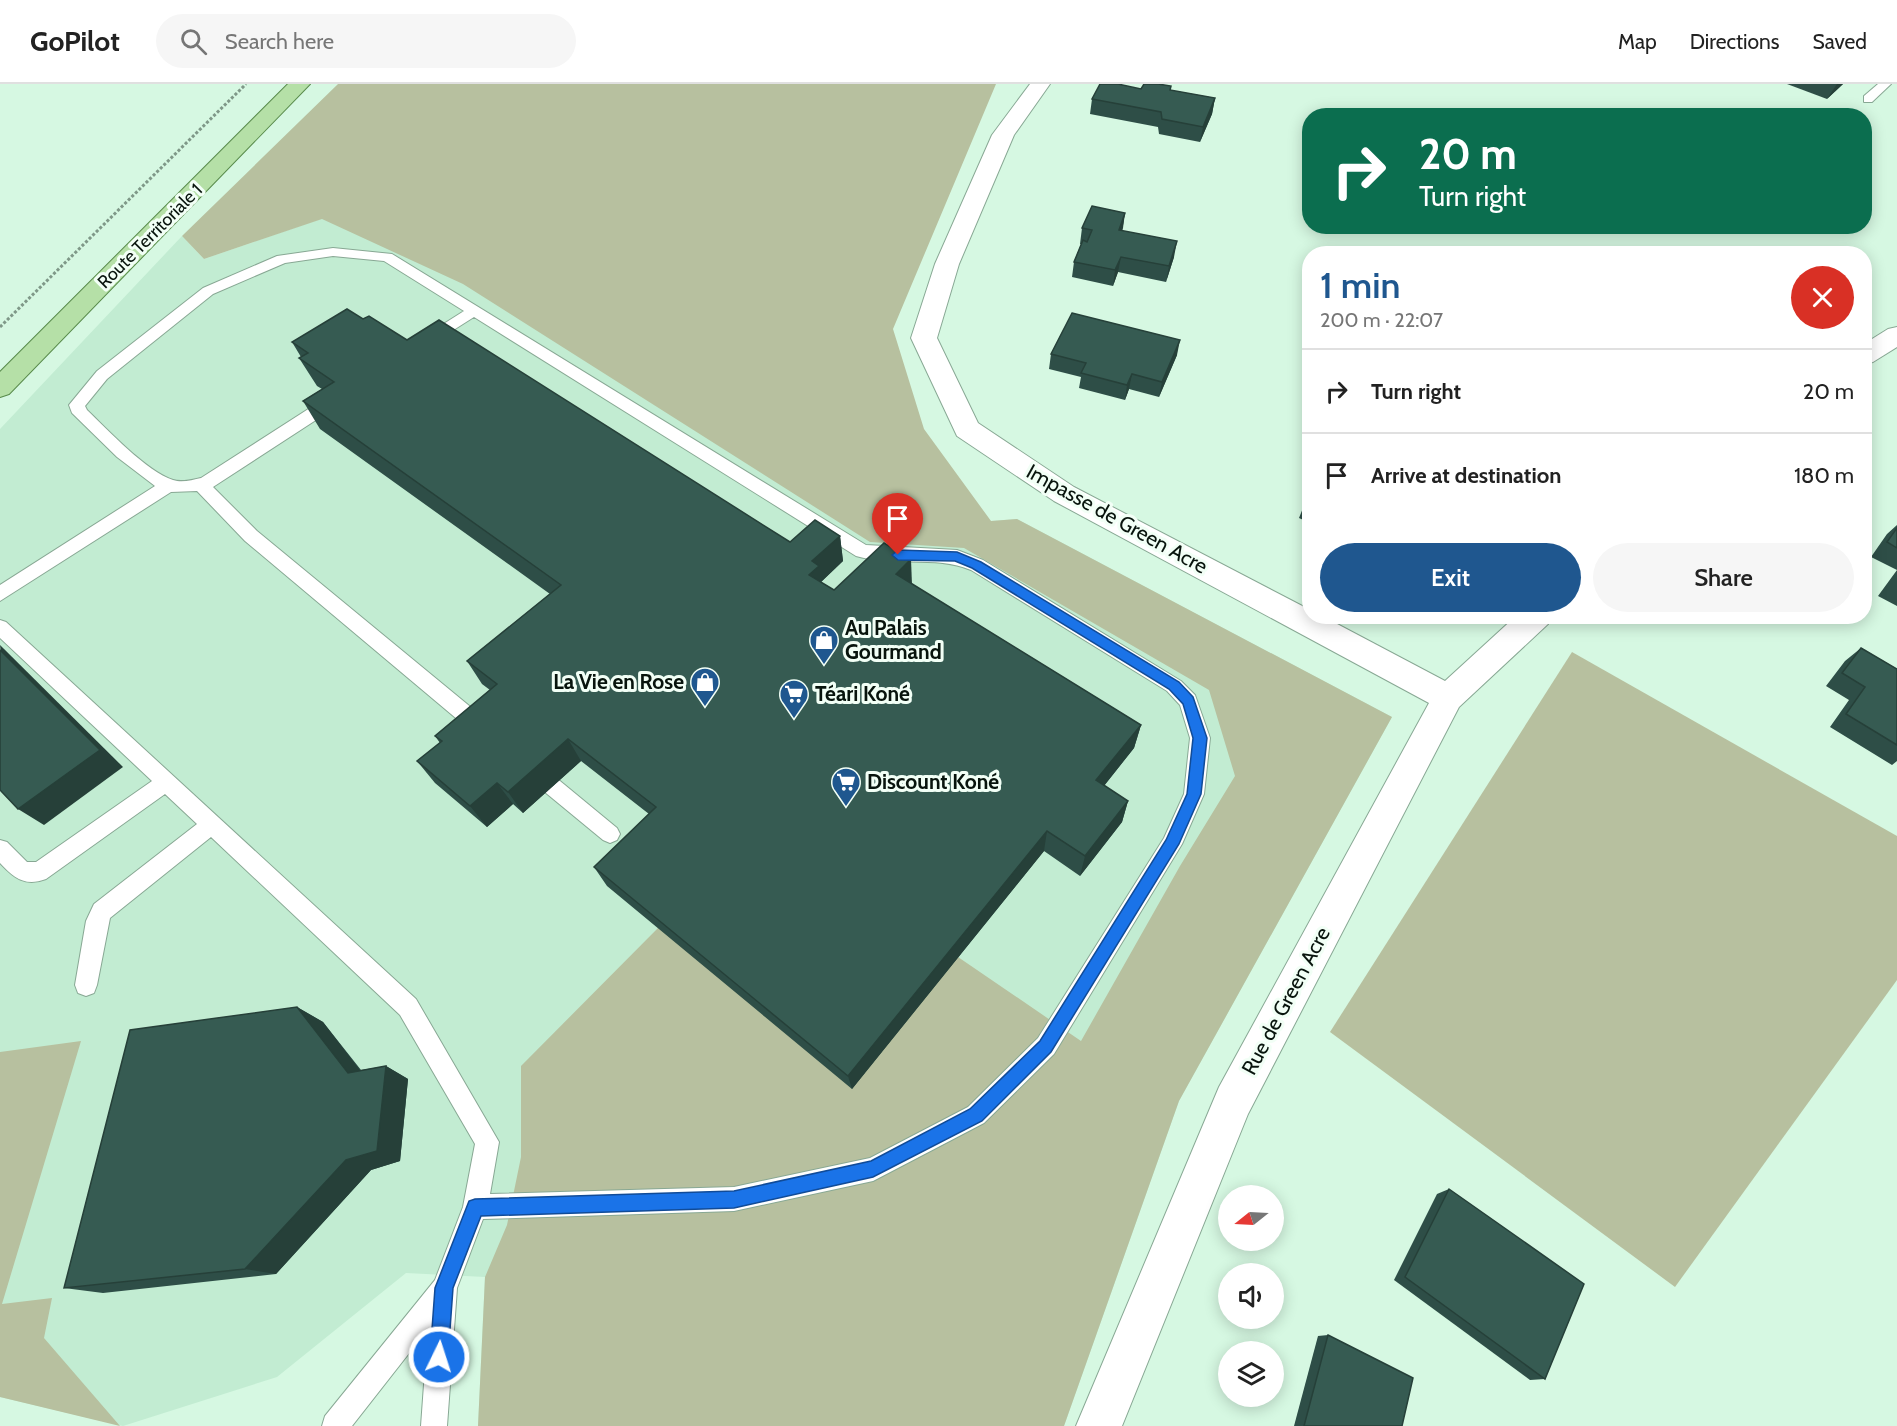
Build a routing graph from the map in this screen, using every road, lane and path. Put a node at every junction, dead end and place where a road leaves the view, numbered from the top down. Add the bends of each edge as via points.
1 (246, 84) edge
2 (300, 84) edge
3 (1040, 84) edge
4 (1885, 84) edge
5 (1868, 99) dead end
6 (474, 311) junction
7 (0, 327) edge
8 (1897, 335) edge
9 (418, 347) edge
10 (1872, 351) edge
11 (0, 388) edge
12 (336, 399) edge
13 (169, 485) junction
14 (201, 486) junction
15 (0, 594) edge
16 (1302, 620) edge
17 (1309, 624) edge
18 (1528, 624) edge
19 (0, 627) edge
20 (1448, 698) junction
21 (486, 730) edge
22 (166, 782) junction
23 (553, 787) edge
24 (212, 825) junction
25 (610, 834) dead end
26 (0, 849) edge
27 (86, 985) dead end
28 (475, 1207) junction
29 (444, 1288) junction
30 (335, 1426) edge
31 (434, 1426) edge
32 (1099, 1426) edge

1 - 7 path
2 - 11 main road, Route Territoriale 1
3 - 16 street, Impasse de Green Acre via 1003,135 947,264 924,338 967,429 1064,494
4 - 5 lane
6 - 9 lane
6 - 13 lane via 387,257 333,252 282,259 208,291 102,375 77,405 80,413 153,478
6 - 28 lane via 862,551 957,556 977,565 1174,686 1188,701 1200,738 1194,794 1172,844 1046,1046 976,1115 873,1169 734,1199
8 - 10 street
12 - 14 lane
13 - 14 lane
13 - 15 lane
14 - 21 lane via 251,536
17 - 20 street, Impasse de Green Acre
18 - 20 street, Rue de Green Acre
19 - 22 lane
20 - 32 street, Rue de Green Acre via 1233,1101
22 - 24 lane
22 - 26 lane via 39,872 22,872
23 - 25 lane
24 - 27 lane via 102,911
24 - 28 lane via 408,1007 487,1142
28 - 29 lane
29 - 30 lane
29 - 31 lane

